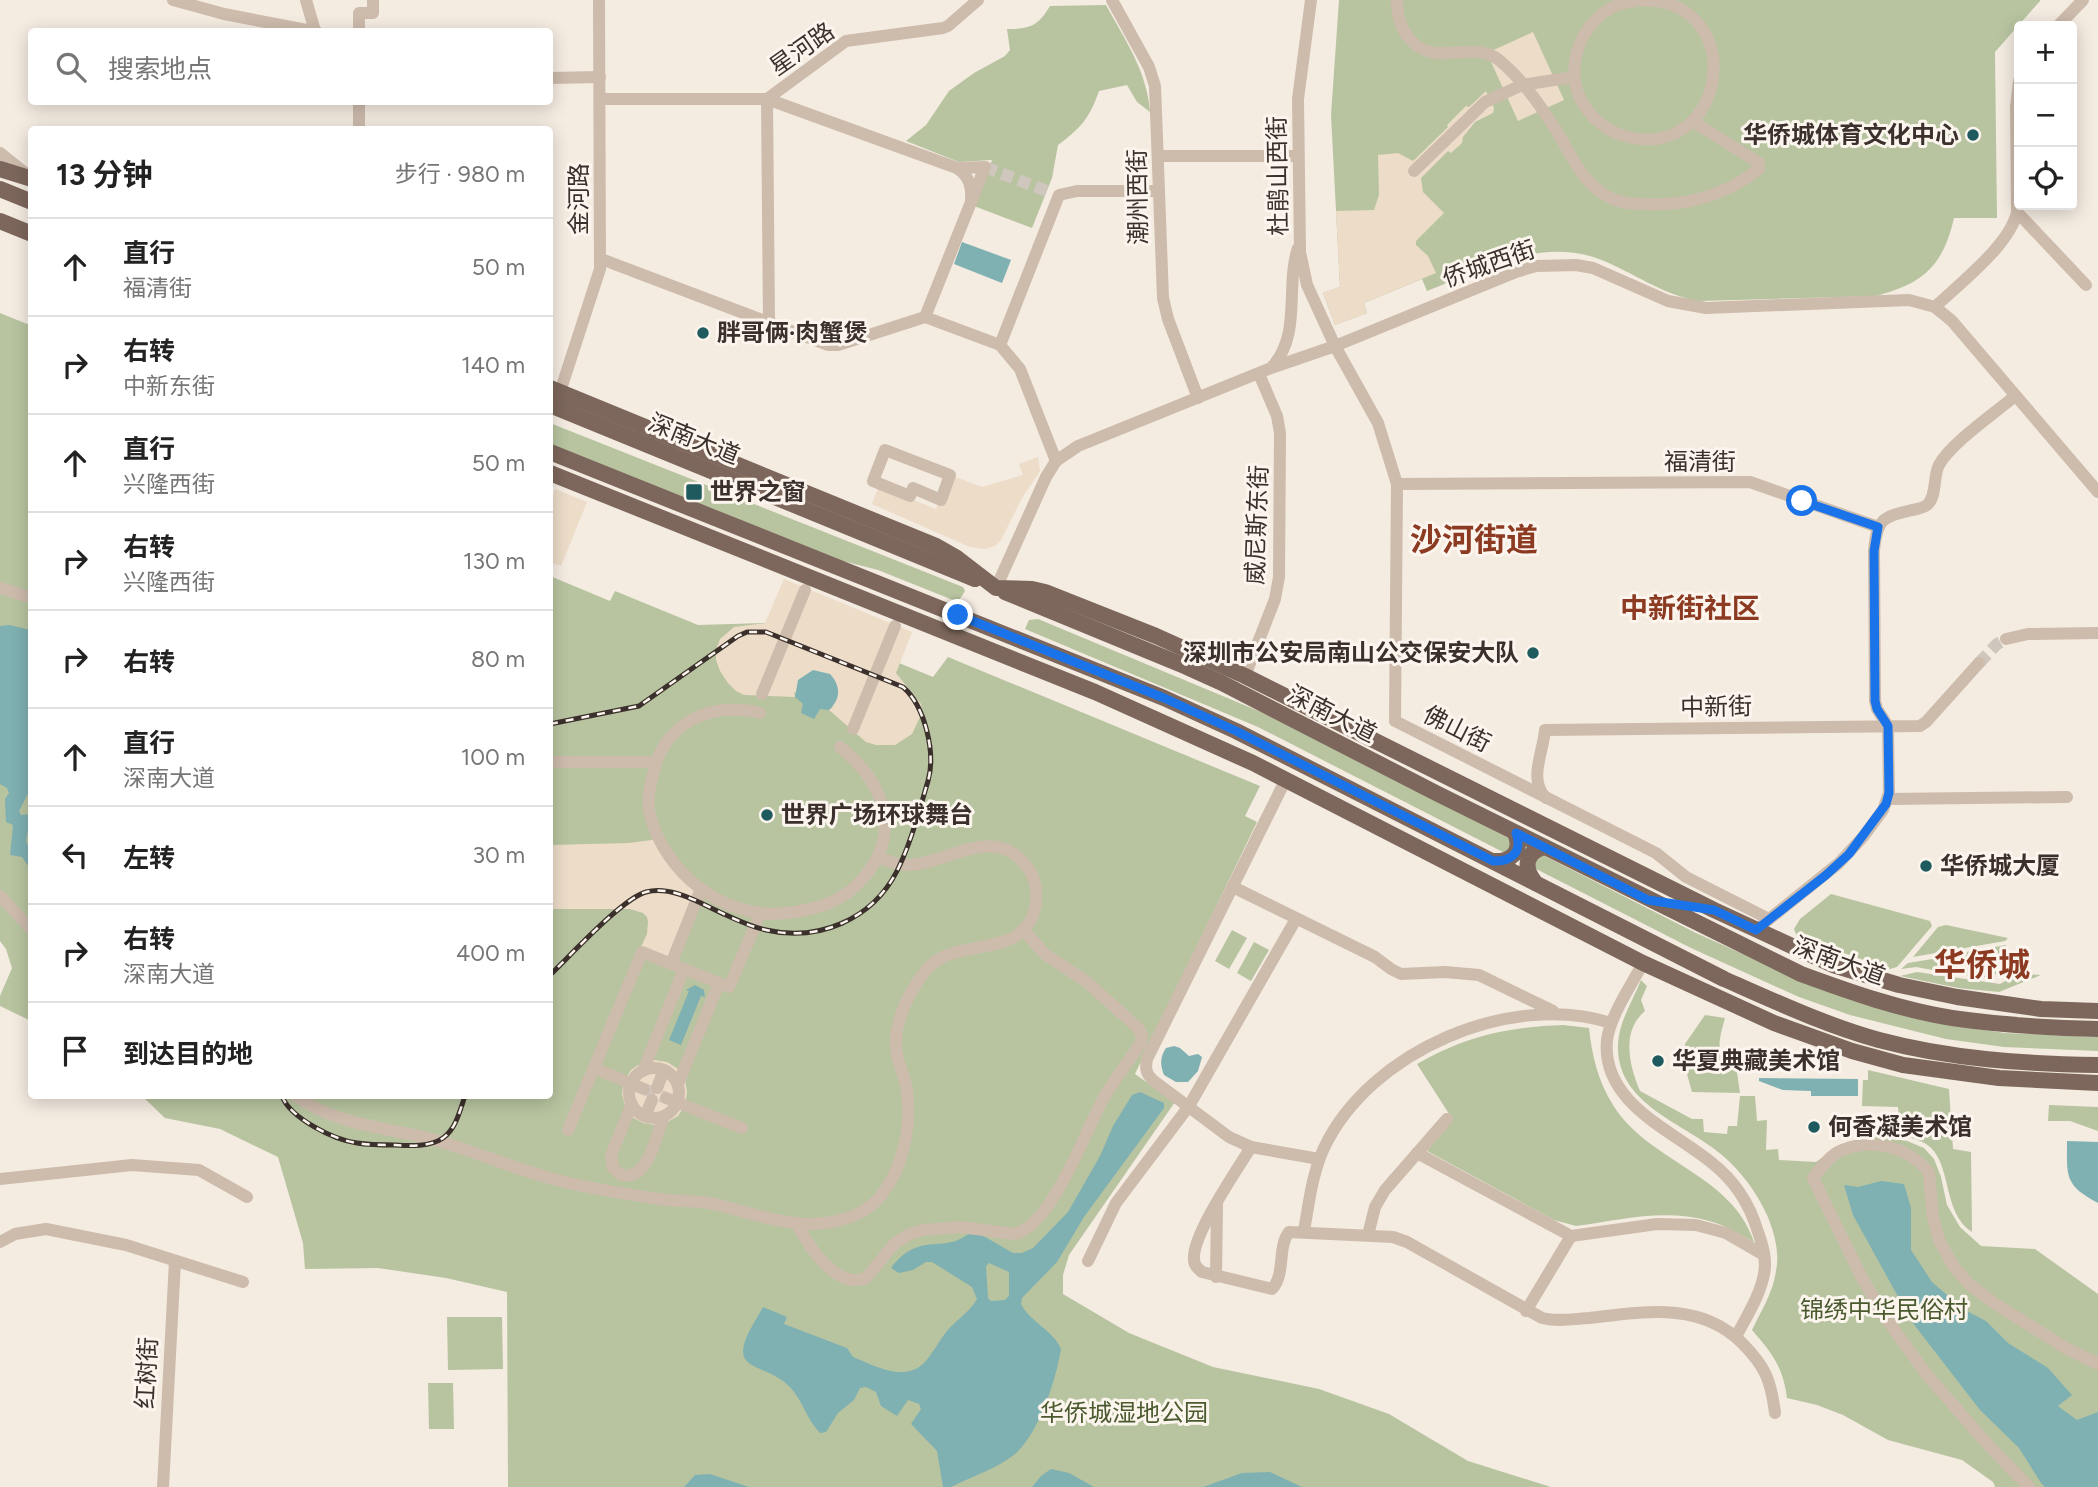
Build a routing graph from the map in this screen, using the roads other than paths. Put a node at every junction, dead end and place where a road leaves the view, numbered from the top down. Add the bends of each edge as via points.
1 (173, 0) edge
2 (306, 0) edge
3 (373, 0) edge
4 (599, 0) edge
5 (978, 0) edge
6 (1112, 0) edge
7 (1311, 0) edge
8 (1396, 0) edge
9 (1640, 0) edge
10 (2083, 0) edge
11 (1662, 1) edge
12 (2062, 21) edge
13 (300, 28) edge
14 (315, 28) edge
15 (359, 28) edge
16 (600, 77) junction
17 (1574, 77) junction
18 (553, 78) edge
19 (2019, 84) edge
20 (1522, 85) junction
21 (600, 99) junction
22 (767, 99) junction
23 (359, 105) edge
24 (1692, 121) junction
25 (359, 126) edge
26 (0, 153) edge
27 (1158, 156) junction
28 (1297, 156) junction
29 (957, 168) junction
30 (0, 169) edge
31 (1414, 171) dead end
32 (28, 175) edge
33 (28, 177) edge
34 (0, 189) edge
35 (1159, 191) junction
36 (28, 200) edge
37 (971, 202) junction
38 (2017, 212) junction
39 (0, 221) edge
40 (28, 232) edge
41 (1299, 241) junction
42 (601, 260) junction
43 (2086, 285) dead end
44 (1935, 307) junction
45 (925, 317) junction
46 (769, 323) junction
47 (1000, 345) junction
48 (1335, 346) junction
49 (1265, 371) junction
50 (555, 394) edge
51 (2015, 396) junction
52 (1198, 397) junction
53 (553, 453) edge
54 (566, 458) junction
55 (1056, 461) junction
56 (706, 468) junction
57 (553, 474) edge
58 (950, 475) joint
59 (1397, 484) junction
60 (802, 492) junction
61 (2098, 492) edge
62 (647, 512) junction
63 (1878, 527) junction
64 (0, 588) edge
65 (996, 588) junction
66 (805, 590) dead end
67 (28, 597) edge
68 (895, 626) dead end
69 (2098, 633) edge
70 (958, 636) junction
71 (1012, 637) junction
72 (2006, 639) tunnel mouth
73 (1192, 652) junction
74 (1979, 663) tunnel mouth
75 (1245, 676) junction
76 (762, 694) dead end
77 (1164, 698) junction
78 (1253, 699) junction
79 (760, 713) dead end
80 (1888, 726) junction
81 (853, 729) dead end
82 (840, 747) dead end
83 (553, 762) edge
84 (655, 762) junction
85 (1253, 763) junction
86 (1537, 772) junction
87 (1505, 777) junction
88 (1286, 779) junction
89 (2067, 797) dead end
90 (1546, 798) junction
91 (1888, 799) junction
92 (1360, 817) junction
93 (1435, 831) junction
94 (1516, 833) junction
95 (1544, 848) junction
96 (878, 857) junction
97 (1493, 861) junction
98 (1539, 884) junction
99 (1233, 887) junction
100 (701, 889) junction
101 (0, 896) edge
102 (1648, 900) junction
103 (1714, 910) junction
104 (760, 914) junction
105 (1296, 919) junction
106 (1763, 925) junction
107 (28, 926) edge
108 (1024, 931) junction
109 (1600, 941) junction
110 (1643, 963) junction
111 (671, 964) junction
112 (1833, 965) junction
113 (684, 969) junction
114 (719, 983) junction
115 (1912, 1010) junction
116 (2098, 1011) edge
117 (1556, 1013) junction
118 (1611, 1023) junction
119 (2098, 1029) edge
120 (1851, 1031) junction
121 (2098, 1065) edge
122 (594, 1068) junction
123 (664, 1070) junction
124 (1930, 1070) junction
125 (643, 1071) junction
126 (2098, 1083) edge
127 (678, 1084) junction
128 (654, 1093) junction
129 (301, 1099) edge
130 (632, 1104) junction
131 (1189, 1106) junction
132 (645, 1116) junction
133 (664, 1116) junction
134 (1447, 1119) dead end
135 (741, 1128) dead end
136 (568, 1130) dead end
137 (1251, 1147) junction
138 (1417, 1153) junction
139 (1319, 1159) junction
140 (621, 1175) junction
141 (0, 1179) edge
142 (613, 1193) junction
143 (247, 1197) dead end
144 (1217, 1205) junction
145 (797, 1223) junction
146 (1304, 1231) junction
147 (1368, 1235) junction
148 (1572, 1236) junction
149 (0, 1242) edge
150 (1764, 1255) junction
151 (175, 1261) junction
152 (1088, 1261) dead end
153 (1216, 1277) junction
154 (243, 1282) dead end
155 (1526, 1311) junction
156 (1736, 1337) junction
157 (2098, 1364) edge
158 (1775, 1413) dead end
159 (163, 1487) edge
160 (2029, 1487) edge

1 - 13 street
2 - 14 street
3 - 15 street via 373,13 359,13
4 - 16 street, 金河路
5 - 22 street, 星河路 via 943,28 846,41
6 - 27 street, 潮州西街 via 1152,76
7 - 28 street, 杜鹃山西街 via 1298,91
8 - 20 street via 1402,30 1423,52 1487,53
9 - 11 street
9 - 17 street via 1618,5 1598,17 1584,34
10 - 12 street
11 - 24 street via 1698,24 1714,58 1712,92
16 - 18 street
16 - 21 street, 金河路
17 - 20 street
17 - 24 street via 1588,113 1620,135 1658,139
19 - 38 street
20 - 24 street via 1588,181 1627,203 1685,203 1740,184 1759,169 1749,155
20 - 31 street via 1485,102
21 - 22 street, 星河路
21 - 42 street, 金河路
22 - 29 street
22 - 46 street
23 - 25 street
26 - 32 street
27 - 28 street
27 - 35 street, 潮州西街
28 - 41 street, 杜鹃山西街
29 - 37 street via 970,182
29 - 37 street via 985,167
30 - 33 main road
34 - 36 main road
35 - 47 street via 1054,194
35 - 52 street, 潮州西街 via 1164,308
37 - 45 street
38 - 43 street
38 - 44 street via 2000,244
39 - 40 main road
41 - 48 street, 杜鹃山西街 via 1307,285
41 - 49 street via 1288,340 1282,354
42 - 46 street
42 - 50 street, 金河路
44 - 48 street, 侨城西街 via 1909,300 1696,307 1668,301 1593,268 1557,264 1516,272
44 - 51 street
45 - 46 street via 833,346
45 - 47 street
47 - 55 street via 1020,369
48 - 49 street, 侨城西街
48 - 59 street, 佛山街 via 1378,423
49 - 52 street, 侨城西街
49 - 75 street, 威尼斯东街 via 1280,433 1279,578
50 - 56 main road, 深南大道 via 636,440
50 - 60 main road
51 - 61 street
51 - 63 street via 1946,456 1929,504 1891,514
52 - 55 street, 侨城西街 via 1092,439
53 - 54 main road
54 - 62 main road
54 - 71 main road
55 - 65 street
56 - 60 main road
56 - 65 main road, 深南大道
57 - 62 main road
58 - 58 street via 885,450 873,481 910,496 913,488 941,500
59 - 63 street, 福清街 via 1750,482
59 - 87 street, 佛山街 via 1395,721
60 - 65 main road via 936,546
62 - 70 main road
63 - 80 street via 1874,551 1875,701
64 - 67 street
65 - 73 main road via 1045,593
65 - 78 main road, 深南大道 via 1181,664
66 - 76 street
68 - 81 street
69 - 72 street via 2028,634
70 - 71 main road
70 - 85 main road
71 - 77 main road
73 - 75 main road
73 - 78 main road
74 - 80 street, 中新街 via 1923,724
75 - 103 main road
77 - 85 main road
77 - 93 main road
78 - 94 main road, 深南大道
79 - 84 street via 728,708 691,720 665,742
80 - 86 street, 中新街 via 1545,730
80 - 91 street
82 - 96 street via 863,768 880,797 885,831
83 - 84 street
84 - 100 street via 649,812 659,839 682,873
85 - 88 main road
86 - 87 street via 1518,779
86 - 90 street via 1538,790
87 - 90 street, 佛山街
88 - 92 main road
88 - 99 street
89 - 91 street
90 - 106 street, 佛山街 via 1656,853
91 - 106 street via 1849,854
92 - 93 main road
92 - 109 main road
93 - 97 main road
94 - 95 main road, 深南大道
94 - 97 main road via 1516,854
95 - 98 main road via 1534,851 1528,860 1528,871
95 - 102 main road, 深南大道
96 - 104 street via 848,892 832,902 798,912
96 - 108 street via 904,866 973,847 1014,854 1034,876 1035,908
97 - 98 main road
98 - 109 main road
98 - 120 main road via 1724,979
99 - 105 street
99 - 131 street via 1146,1066 1149,1077
100 - 104 street
100 - 111 street
101 - 107 street
102 - 103 main road
102 - 115 main road, 深南大道 via 1801,974
103 - 106 main road
104 - 114 street via 729,987
105 - 117 street via 1401,974 1479,975
105 - 131 street
106 - 112 main road
108 - 145 street via 999,943 944,957 919,979 895,1039 909,1117 902,1153 887,1186 860,1212 827,1223
108 - 145 street via 1045,955 1087,982 1142,1035 1102,1100 1046,1209 1024,1232 1015,1234 960,1227 910,1234 895,1243 859,1281 844,1277 817,1256
109 - 110 main road
110 - 118 street
110 - 124 main road via 1774,1023 1863,1055
111 - 113 street
111 - 122 street via 642,952
112 - 115 main road
112 - 116 main road via 1957,997 2041,1009
113 - 114 street
113 - 125 street
114 - 127 street
115 - 119 main road, 深南大道 via 2035,1027
117 - 118 street
117 - 139 street via 1473,1027 1412,1056 1361,1095
118 - 150 street via 1607,1047 1611,1069 1625,1097 1727,1176 1745,1199
120 - 121 main road via 1956,1055
120 - 124 main road
122 - 128 street
122 - 136 street
123 - 125 street
123 - 127 street
123 - 128 street
124 - 126 main road
125 - 128 street
127 - 128 street
128 - 130 street via 630,1090
128 - 132 street
128 - 133 street via 674,1108
128 - 135 street
129 - 142 street via 328,1114 368,1127 435,1140 534,1174
130 - 132 street
130 - 140 street via 611,1155 613,1168
131 - 137 street
131 - 152 street via 1116,1203
132 - 133 street
133 - 140 street via 642,1169 635,1175
134 - 138 street
137 - 139 street
137 - 144 street
138 - 147 street via 1379,1199
138 - 148 street
139 - 146 street
140 - 142 street
141 - 143 street via 132,1165 199,1170
142 - 145 street via 701,1202
144 - 153 street
144 - 153 street via 1198,1238 1194,1260 1197,1269
146 - 147 street
146 - 153 street via 1286,1235 1278,1280 1272,1289
147 - 155 street via 1400,1239
148 - 150 street via 1657,1224 1696,1225 1726,1233
148 - 155 street
149 - 151 street via 46,1228
150 - 156 street via 1761,1287
151 - 154 street
151 - 159 street, 红树街
155 - 156 street via 1562,1321 1674,1312 1704,1319
156 - 158 street via 1765,1369
157 - 160 street via 1969,1284 1939,1240 1929,1173 1911,1154 1865,1145 1839,1151 1812,1178 1885,1317 1927,1376

